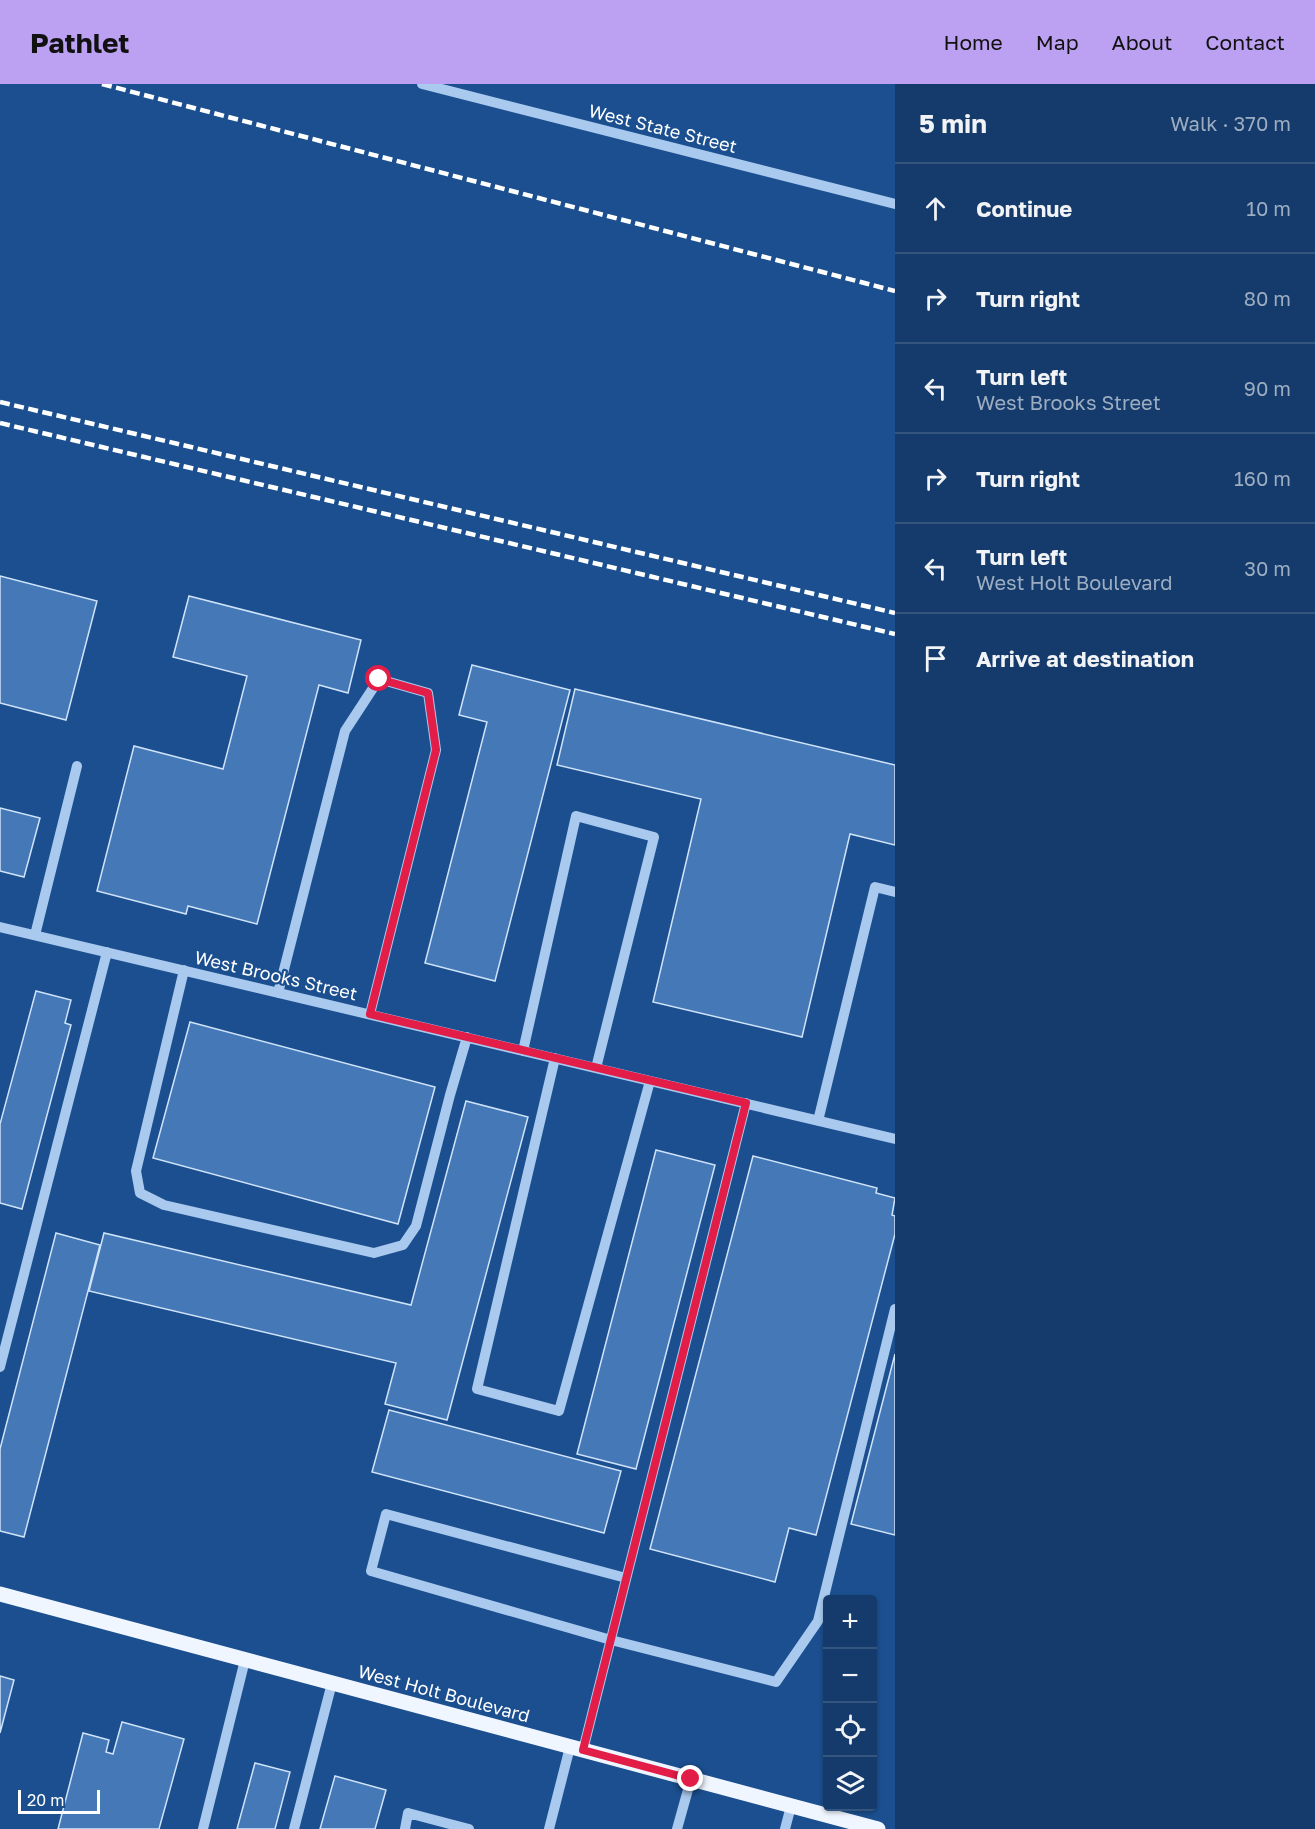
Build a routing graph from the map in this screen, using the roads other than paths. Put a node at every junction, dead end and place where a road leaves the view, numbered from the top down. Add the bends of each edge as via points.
1 (422, 84) edge
2 (895, 204) edge
3 (77, 766) dead end
4 (895, 892) edge
5 (0, 927) edge
6 (35, 935) junction
7 (107, 952) junction
8 (184, 970) junction
9 (278, 993) junction
10 (370, 1014) junction
11 (467, 1037) junction
12 (523, 1051) junction
13 (555, 1058) junction
14 (596, 1068) junction
15 (650, 1081) junction
16 (746, 1103) junction
17 (818, 1121) junction
18 (895, 1139) edge
19 (895, 1309) edge
20 (0, 1367) edge
21 (626, 1578) junction
22 (0, 1594) edge
23 (610, 1640) junction
24 (245, 1660) junction
25 (332, 1683) junction
26 (576, 1748) junction
27 (691, 1779) junction
28 (791, 1806) junction
29 (203, 1829) edge
30 (294, 1829) edge
31 (405, 1829) edge
32 (469, 1829) edge
33 (549, 1829) edge
34 (677, 1829) edge
35 (785, 1829) edge
36 (878, 1829) edge

1 - 2 street, West State Street
3 - 6 street
4 - 17 street via 875,887
5 - 6 street, West Brooks Street
6 - 7 street, West Brooks Street
7 - 8 street, West Brooks Street
7 - 20 street
8 - 9 street, West Brooks Street
8 - 11 street via 136,1171 140,1193 164,1205 374,1253 403,1245 416,1226
9 - 10 street, West Brooks Street
9 - 10 street via 345,731 379,679 428,693 436,750
10 - 11 street, West Brooks Street
11 - 12 street, West Brooks Street
12 - 13 street, West Brooks Street
12 - 14 street via 576,816 654,837
13 - 14 street, West Brooks Street
13 - 15 street via 477,1389 559,1411
14 - 15 street, West Brooks Street
15 - 16 street, West Brooks Street
16 - 17 street, West Brooks Street
16 - 21 street
17 - 18 street, West Brooks Street
19 - 23 street via 818,1621 776,1682
21 - 23 street
21 - 23 street via 386,1514 372,1571
22 - 24 main road, West Holt Boulevard
23 - 26 street
24 - 25 main road, West Holt Boulevard
24 - 29 street
25 - 26 main road, West Holt Boulevard
25 - 30 street
26 - 27 main road, West Holt Boulevard
26 - 33 street
27 - 28 main road, West Holt Boulevard
27 - 34 street
28 - 35 street
28 - 36 main road, West Holt Boulevard
31 - 32 street via 408,1813

